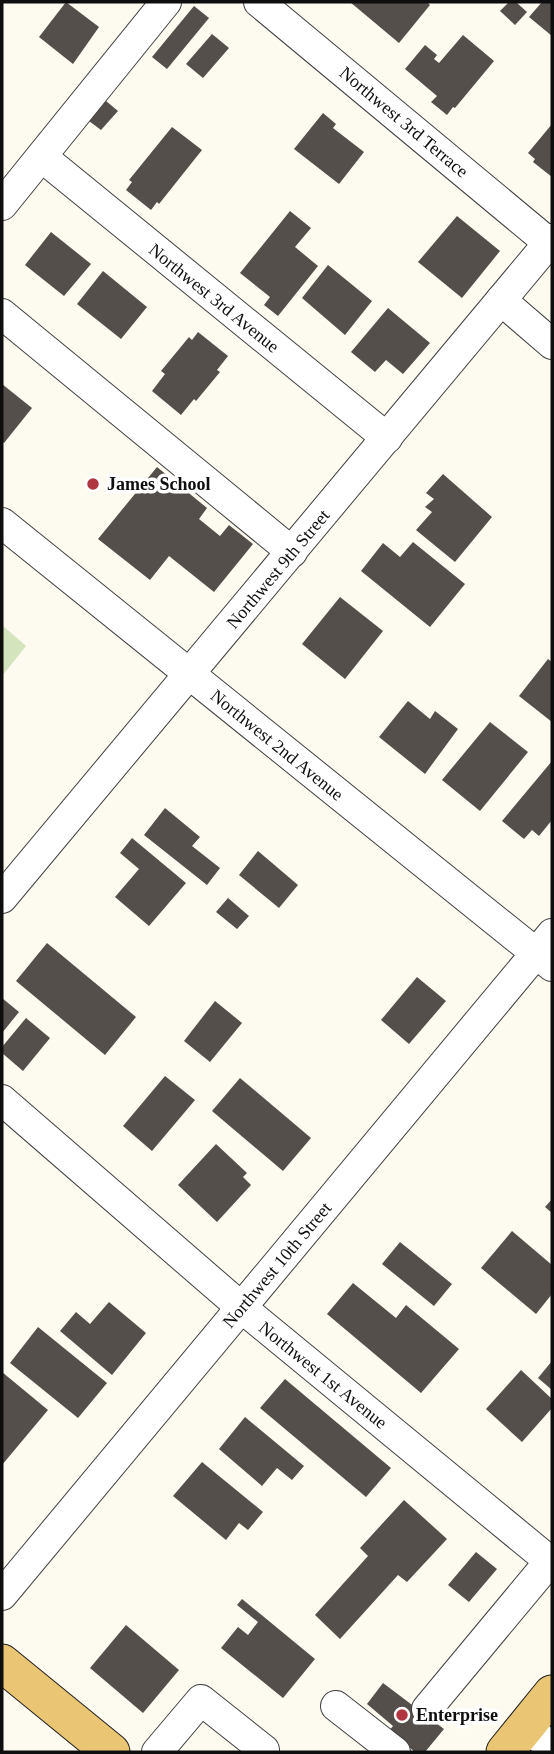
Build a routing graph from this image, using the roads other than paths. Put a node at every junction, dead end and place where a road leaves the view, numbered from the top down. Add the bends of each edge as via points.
1 (166, 2) edge
2 (259, 2) edge
3 (42, 157) junction
4 (2, 205) edge
5 (551, 241) edge
6 (501, 300) junction
7 (2, 314) edge
8 (552, 344) edge
9 (387, 438) junction
10 (2, 523) edge
11 (292, 552) junction
12 (190, 675) junction
13 (2, 898) edge
14 (547, 951) edge
15 (2, 1100) edge
16 (242, 1308) junction
17 (551, 1562) edge
18 (2, 1595) edge
19 (2, 1663) edge
20 (552, 1694) edge
21 (336, 1706) dead end
22 (427, 1709) dead end
23 (528, 1742) edge
24 (264, 1750) dead end
25 (392, 1751) edge
26 (111, 1752) edge
27 (157, 1752) edge

1 - 3 street
2 - 5 street, Northwest 3rd Terrace
3 - 4 street
3 - 9 street, Northwest 3rd Avenue
5 - 6 street, Northwest 9th Street
6 - 8 street
6 - 9 street, Northwest 9th Street
7 - 11 street
9 - 11 street, Northwest 9th Street
10 - 12 street, Northwest 2nd Avenue
11 - 12 street, Northwest 9th Street
12 - 13 street, Northwest 9th Street
12 - 14 street, Northwest 2nd Avenue
14 - 16 street, Northwest 10th Street
15 - 16 street, Northwest 1st Avenue
16 - 17 street, Northwest 1st Avenue
16 - 18 street, Northwest 10th Street
17 - 22 street
19 - 26 main road
20 - 23 main road
21 - 25 street
24 - 27 street via 201,1700

